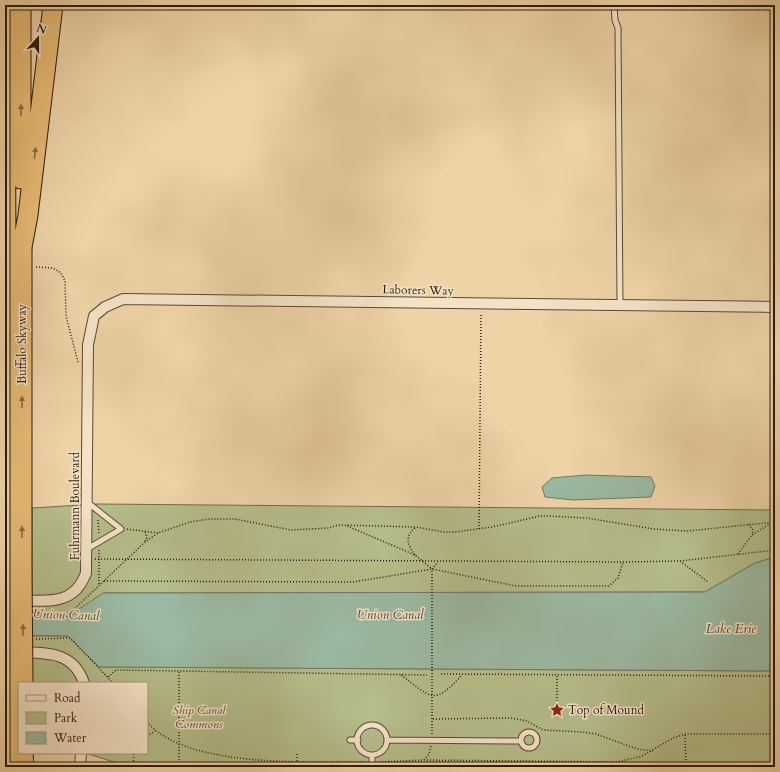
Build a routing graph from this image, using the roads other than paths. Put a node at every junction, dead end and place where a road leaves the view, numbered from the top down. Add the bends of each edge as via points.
1 (5, 5) edge
2 (21, 5) edge
3 (53, 5) edge
4 (614, 5) edge
5 (11, 243) edge
6 (620, 305) junction
7 (775, 307) edge
8 (88, 344) joint
9 (87, 502) junction
10 (87, 549) junction
11 (5, 599) edge
12 (10, 652) edge
13 (84, 682) edge
14 (16, 684) edge
15 (350, 740) dead end
16 (358, 740) junction
17 (387, 740) junction
18 (521, 741) dead end
19 (24, 754) edge
20 (81, 754) edge
21 (372, 755) junction
22 (372, 764) edge
23 (9, 767) edge
24 (24, 767) edge
25 (80, 767) edge

1 - 5 highway, Buffalo Skyway
5 -> 2 highway, Buffalo Skyway
5 -> 3 highway via 28,215
4 - 6 lane via 618,28
5 - 14 highway, Buffalo Skyway, bridge via 14,286
6 - 7 street, Laborers Way
6 - 8 street, Laborers Way via 123,299 105,307 94,316
8 - 9 street, Fuhrmann Boulevard
9 - 10 street, Fuhrmann Boulevard
9 - 10 lane via 121,529
10 - 11 street, Fuhrmann Boulevard via 84,579 66,597 55,600
12 - 13 street via 51,653 67,659 80,672
14 - 23 highway, Buffalo Skyway
15 - 16 lane
16 - 17 lane via 363,728 372,725 385,731
16 - 21 lane via 364,752
17 - 18 lane
17 - 21 lane via 384,749
19 - 24 highway
20 - 25 street
21 - 22 lane

